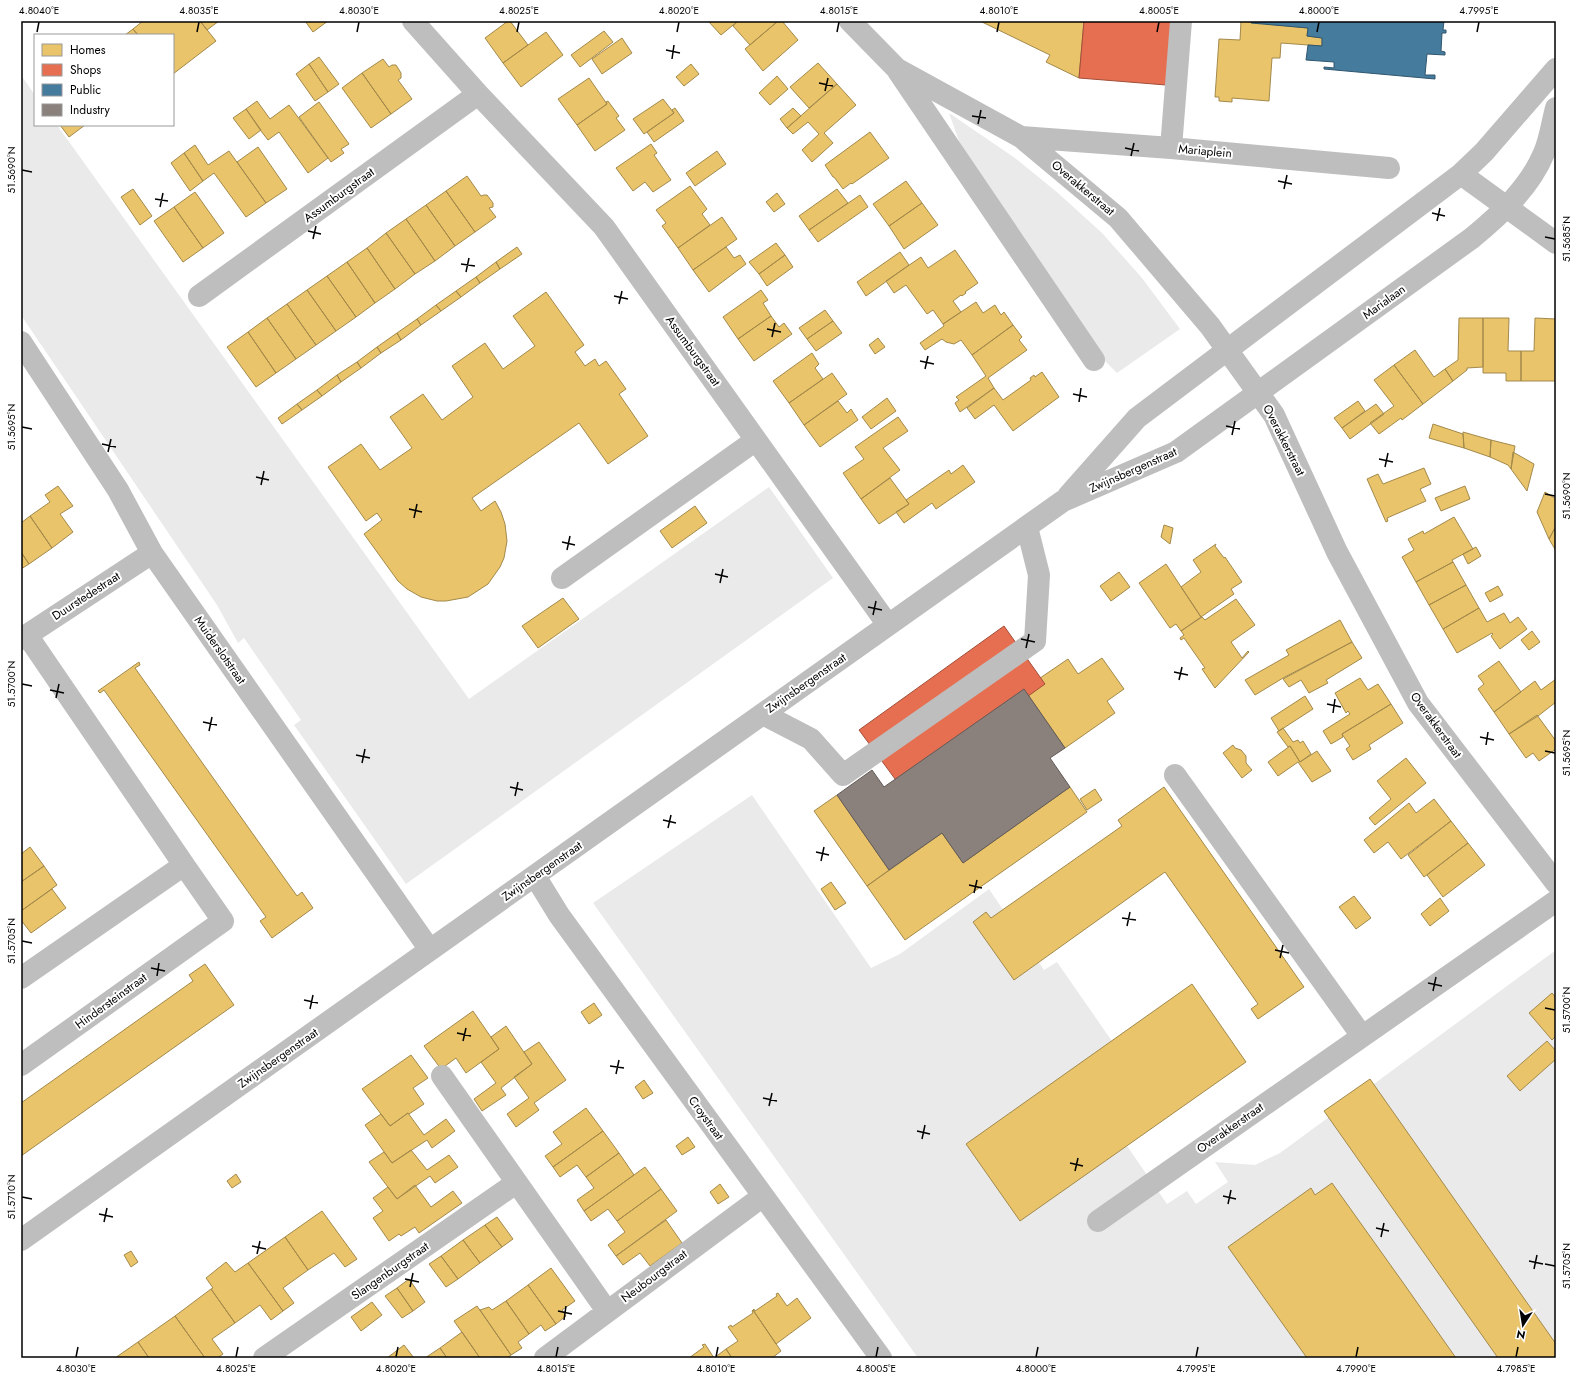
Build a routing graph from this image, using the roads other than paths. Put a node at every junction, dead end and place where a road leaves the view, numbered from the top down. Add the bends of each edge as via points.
1 (413, 21) edge
2 (850, 21) edge
3 (1181, 21) edge
4 (897, 69) junction
5 (1556, 69) edge
6 (478, 94) junction
7 (1556, 108) edge
8 (1021, 137) junction
9 (1171, 148) junction
10 (1389, 168) dead end
11 (1461, 174) junction
12 (1507, 207) junction
13 (1556, 243) edge
14 (199, 296) dead end
15 (21, 342) edge
16 (1227, 350) junction
17 (1094, 360) dead end
18 (1258, 393) junction
19 (756, 440) junction
20 (1063, 501) junction
21 (1027, 527) junction
22 (152, 553) junction
23 (562, 578) dead end
24 (888, 626) junction
25 (24, 637) edge
26 (763, 714) junction
27 (1175, 775) dead end
28 (184, 865) junction
29 (535, 876) junction
30 (1556, 883) edge
31 (1556, 901) edge
32 (430, 950) junction
33 (21, 978) edge
34 (1362, 1036) junction
35 (21, 1065) edge
36 (442, 1076) dead end
37 (516, 1183) junction
38 (763, 1196) junction
39 (1098, 1220) dead end
40 (21, 1240) edge
41 (607, 1311) junction
42 (264, 1358) edge
43 (545, 1358) edge
44 (881, 1358) edge

1 - 6 street, Assumburgstraat
2 - 4 street, Overakkerstraat
3 - 9 street
4 - 8 street, Overakkerstraat
4 - 17 street, Overakkerstraat
5 - 11 street via 1484,152
6 - 14 street, Assumburgstraat
6 - 19 street, Assumburgstraat via 604,227
7 - 12 street, Marialaan via 1545,152 1538,166
8 - 9 street, Mariaplein
8 - 16 street, Overakkerstraat via 1118,218 1210,326
9 - 10 street, Mariaplein
11 - 12 street
11 - 16 street
12 - 13 street
12 - 18 street, Marialaan via 1472,238
15 - 22 street, Muiderslotstraat via 118,490
16 - 18 street, Overakkerstraat
16 - 20 street, Zwijnsbergenstraat via 1137,418
18 - 20 street, Zwijnsbergenstraat via 1176,452
18 - 30 street, Overakkerstraat via 1274,415 1337,552 1418,703
19 - 23 street
19 - 24 street, Assumburgstraat
20 - 21 street, Zwijnsbergenstraat
21 - 24 street, Zwijnsbergenstraat
21 - 26 street via 1039,575 1035,641 843,775 811,739
22 - 25 street, Duurstedestraat
22 - 32 street, Muiderslotstraat
24 - 26 street, Zwijnsbergenstraat
25 - 28 street, Hindersteinstraat
26 - 29 street, Zwijnsbergenstraat
27 - 34 street
28 - 33 street
28 - 35 street, Hindersteinstraat via 223,921
29 - 32 street, Zwijnsbergenstraat
29 - 38 street, Croystraat via 559,915
31 - 34 street, Overakkerstraat
32 - 40 street, Zwijnsbergenstraat
34 - 39 street, Overakkerstraat
36 - 37 street
37 - 41 street
37 - 42 street, Slangenburgstraat
38 - 41 street, Neubourgstraat
38 - 44 street, Croystraat
41 - 43 street, Neubourgstraat

